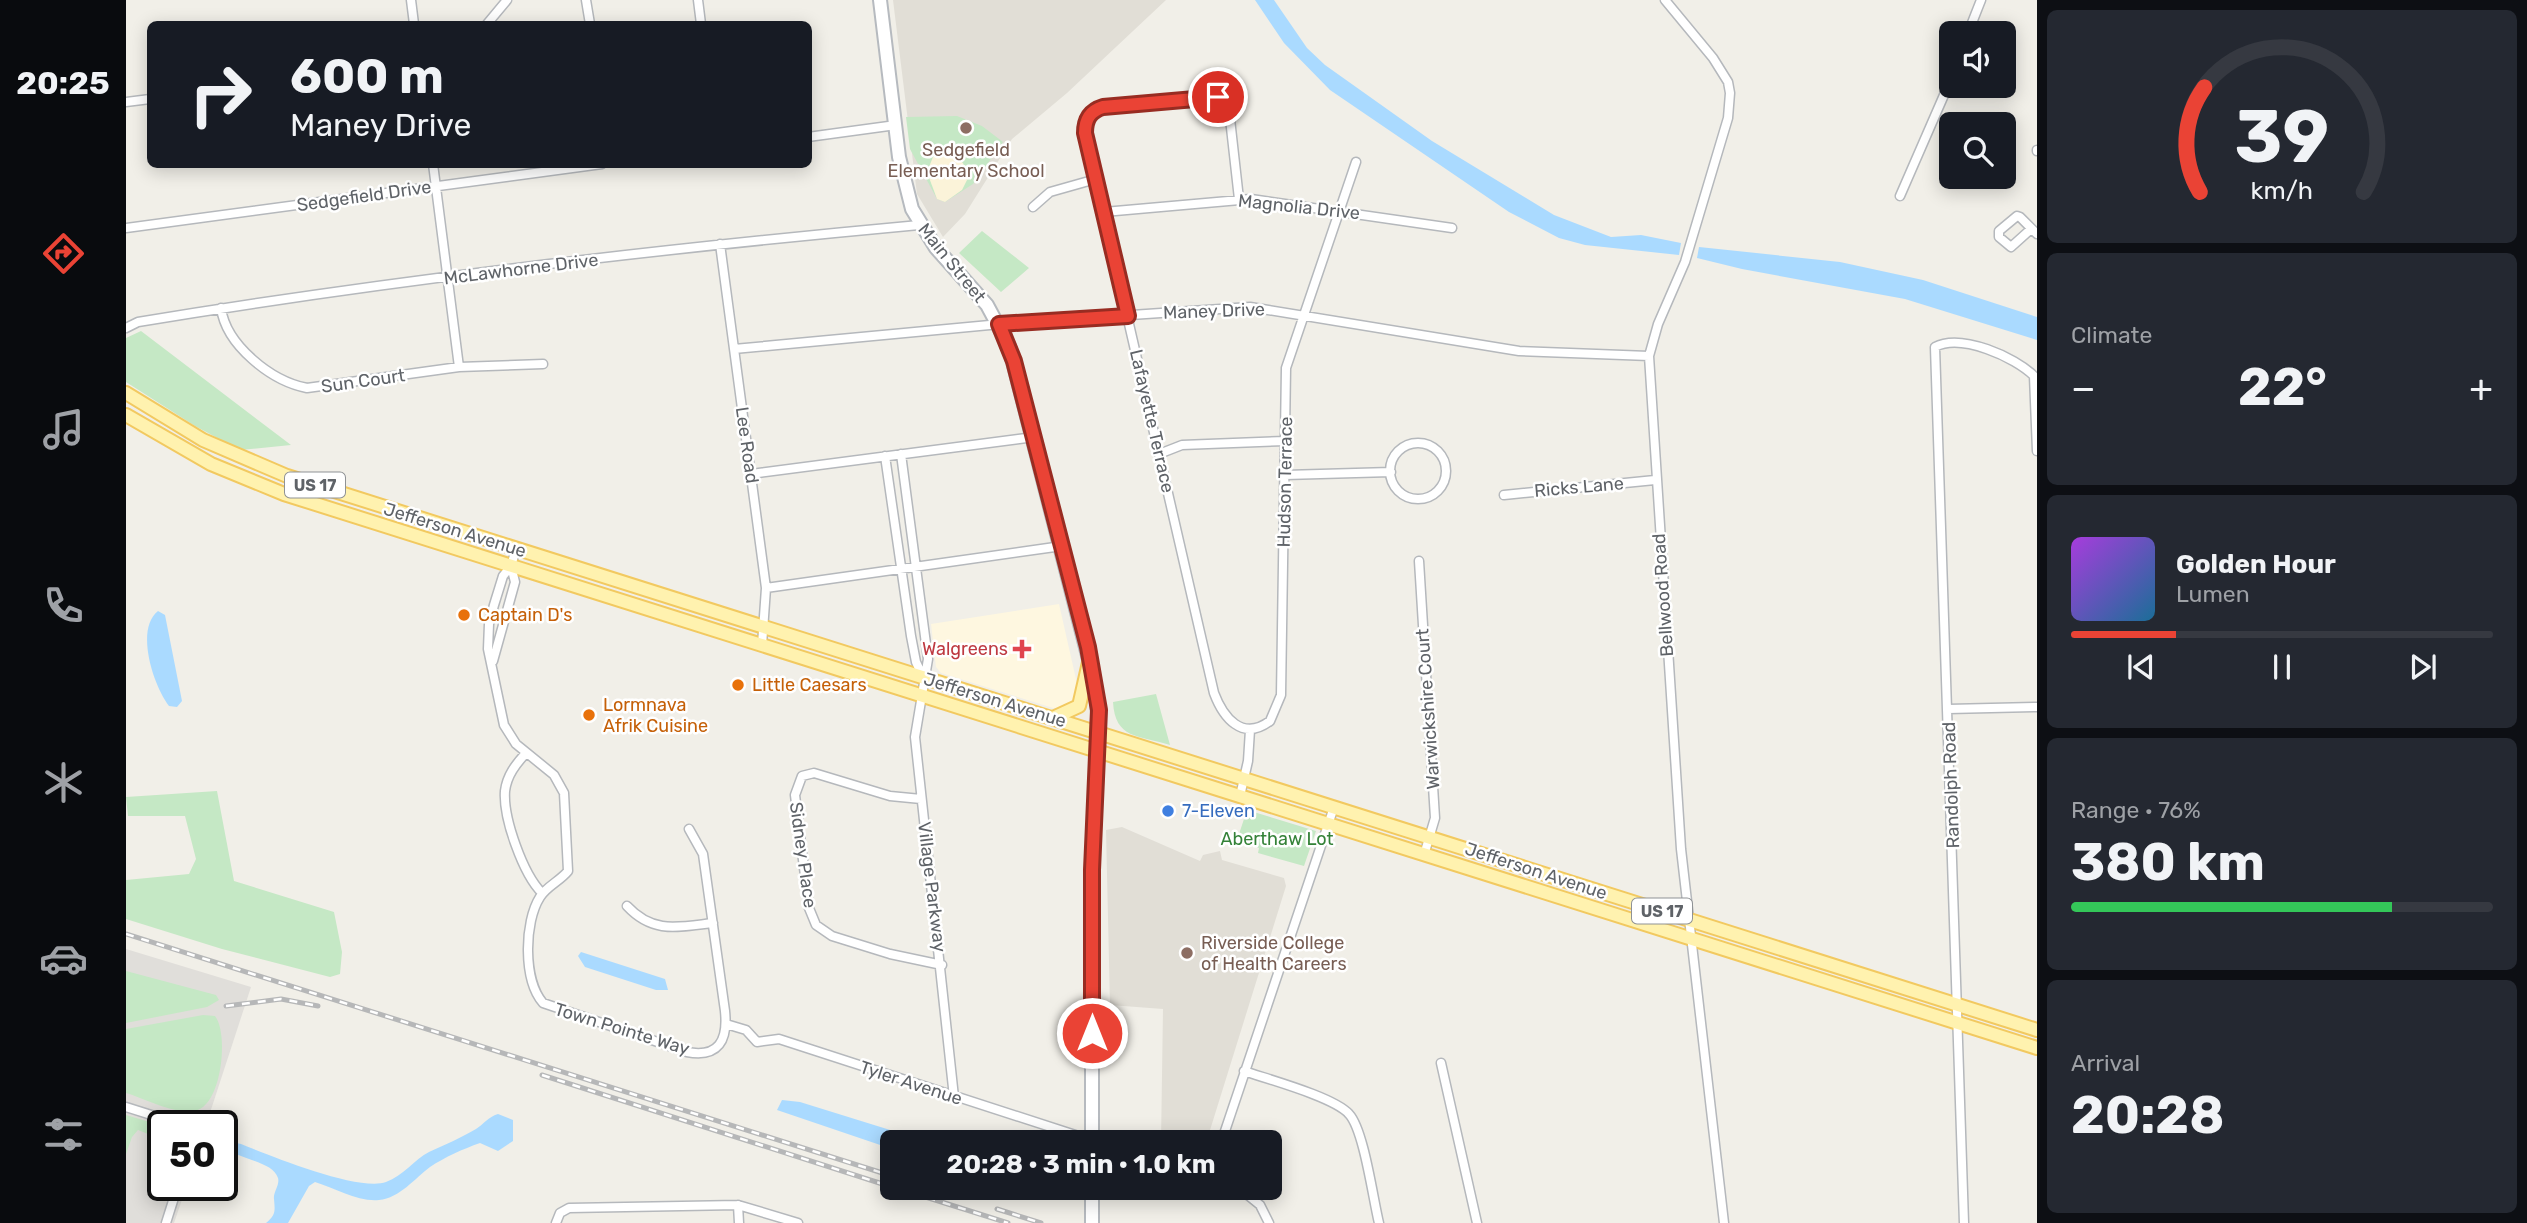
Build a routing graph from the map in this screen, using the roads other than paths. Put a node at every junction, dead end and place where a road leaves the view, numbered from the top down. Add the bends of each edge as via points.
1 (411, 0) edge
2 (507, 0) edge
3 (586, 0) edge
4 (698, 0) edge
5 (880, 0) edge
6 (1665, 0) edge
7 (1981, 0) edge
8 (414, 21) edge
9 (490, 21) edge
10 (590, 21) edge
11 (701, 21) edge
12 (1973, 21) edge
13 (1943, 98) edge
14 (147, 99) edge
15 (126, 102) edge
16 (895, 125) junction
17 (812, 136) edge
18 (1356, 162) dead end
19 (434, 168) edge
20 (572, 168) edge
21 (1096, 179) junction
22 (436, 186) junction
23 (1900, 196) dead end
24 (1239, 199) junction
25 (1033, 207) dead end
26 (1339, 210) junction
27 (1104, 212) junction
28 (919, 225) junction
29 (126, 228) edge
30 (1452, 228) dead end
31 (720, 244) junction
32 (448, 278) junction
33 (221, 308) junction
34 (1304, 313) junction
35 (1128, 316) junction
36 (999, 324) junction
37 (126, 328) edge
38 (734, 349) junction
39 (1649, 356) junction
40 (543, 364) dead end
41 (459, 368) junction
42 (126, 393) edge
43 (126, 415) edge
44 (1034, 436) junction
45 (1285, 441) junction
46 (2037, 451) edge
47 (901, 454) junction
48 (1159, 454) junction
49 (885, 456) junction
50 (1391, 472) junction
51 (751, 474) junction
52 (1285, 475) junction
53 (1654, 480) junction
54 (1504, 495) dead end
55 (1062, 546) junction
56 (516, 549) junction
57 (1419, 561) dead end
58 (511, 566) junction
59 (916, 566) junction
60 (900, 568) junction
61 (766, 588) junction
62 (906, 607) junction
63 (921, 607) junction
64 (765, 628) junction
65 (762, 645) junction
66 (1090, 657) junction
67 (493, 661) junction
68 (924, 678) junction
69 (920, 695) junction
70 (2037, 707) edge
71 (1948, 709) junction
72 (1053, 718) junction
73 (1250, 730) junction
74 (1099, 733) junction
75 (1098, 751) junction
76 (526, 753) junction
77 (1244, 779) junction
78 (1240, 796) junction
79 (921, 799) junction
80 (1334, 807) junction
81 (1329, 824) junction
82 (689, 829) dead end
83 (1431, 838) junction
84 (1424, 855) junction
85 (542, 893) junction
86 (627, 906) dead end
87 (1688, 919) junction
88 (713, 923) junction
89 (1690, 939) junction
90 (942, 965) junction
91 (1958, 1004) junction
92 (726, 1024) junction
93 (1959, 1024) junction
94 (2037, 1030) edge
95 (2037, 1048) edge
96 (1441, 1063) dead end
97 (1244, 1071) junction
98 (954, 1097) junction
99 (126, 1107) edge
100 (147, 1114) edge
101 (1057, 1130) edge
102 (1095, 1130) edge
103 (1225, 1130) edge
104 (1093, 1200) edge
105 (1254, 1200) edge
106 (173, 1201) edge
107 (738, 1205) junction
108 (166, 1223) edge
109 (556, 1223) edge
110 (739, 1223) edge
111 (798, 1223) edge
112 (1092, 1223) edge
113 (1269, 1223) edge
114 (1379, 1223) edge
115 (1477, 1223) edge
116 (1724, 1223) edge
117 (1964, 1223) edge

1 - 8 street
2 - 9 street
3 - 10 street
4 - 11 street
5 - 16 main road, Main Street
6 - 39 street, Bellwood Road via 1713,58 1731,93 1728,118 1685,262
7 - 12 street
13 - 23 street
14 - 15 street
16 - 17 street
16 - 28 main road, Main Street via 904,181
18 - 26 street, Hudson Terrace
19 - 22 street
20 - 22 street, Sedgefield Drive
21 - 24 street, Lafayette Terrace via 1085,127 1090,114 1108,107 1210,96 1223,100 1229,110
21 - 25 street via 1050,192
21 - 27 street, Lafayette Terrace
22 - 29 street, Sedgefield Drive
22 - 32 street
24 - 26 street, Magnolia Drive
24 - 27 street, Magnolia Drive
26 - 30 street, Magnolia Drive
26 - 34 street, Hudson Terrace
27 - 35 street, Lafayette Terrace
28 - 31 street, McLawhorne Drive
28 - 36 main road, Main Street via 978,292
31 - 32 street, McLawhorne Drive
31 - 38 street, Lee Road
32 - 33 street, McLawhorne Drive
32 - 41 street
33 - 37 street, McLawhorne Drive via 138,321
33 - 41 street, Sun Court via 234,342 296,386 315,388
34 - 35 street, Maney Drive via 1226,307
34 - 39 street, Maney Drive via 1519,351
34 - 45 street, Hudson Terrace via 1286,368
35 - 36 street, Maney Drive
35 - 48 street, Lafayette Terrace
36 - 38 street, Maney Drive
36 - 44 main road, Main Street
38 - 51 street, Lee Road
39 - 53 street, Bellwood Road
40 - 41 street, Sun Court
42 - 56 main road, Jefferson Avenue / US 17 via 203,440 258,465
43 - 58 main road, Jefferson Avenue / US 17 via 211,464 265,487
44 - 47 street
44 - 55 main road, Main Street
45 - 48 street via 1182,445
45 - 52 street, Hudson Terrace
46 - 71 street, Randolph Road via 2034,376 2016,360 1962,342 1935,347
47 - 49 street
47 - 59 street, Village Parkway
48 - 73 street, Lafayette Terrace via 1214,692 1225,717
49 - 51 street
49 - 60 street
50 - 50 street via 1402,493 1423,498 1441,487 1446,468 1436,449 1417,443 1398,452
50 - 52 street
51 - 61 street, Lee Road
52 - 73 street, Hudson Terrace via 1281,695 1269,721
53 - 54 street, Ricks Lane
53 - 87 street, Bellwood Road
55 - 59 street
55 - 66 main road, Main Street
56 - 58 street
56 - 64 main road, Jefferson Avenue / US 17
57 - 83 street, Warwickshire Court via 1435,810
58 - 65 main road, Jefferson Avenue / US 17
58 - 67 street via 515,582
58 - 67 street via 503,576 489,624 488,649
59 - 60 street
59 - 63 street, Village Parkway
60 - 61 street
60 - 62 street
61 - 64 street, Lee Road
62 - 63 street
62 - 68 street via 916,662
63 - 68 street, Village Parkway via 928,660
64 - 65 street, Lee Road
64 - 68 main road, Jefferson Avenue / US 17
65 - 69 main road, Jefferson Avenue / US 17
66 - 72 main road via 1079,706
66 - 74 main road, Main Street
67 - 76 street via 504,725
68 - 69 street, Village Parkway
68 - 72 main road, Jefferson Avenue / US 17
69 - 75 main road, Jefferson Avenue / US 17
69 - 79 street, Village Parkway via 915,737
70 - 71 street
71 - 91 street, Randolph Road
72 - 74 main road, Jefferson Avenue / US 17
73 - 77 street
74 - 75 main road, Main Street
74 - 77 main road, Jefferson Avenue / US 17
75 - 78 main road, Jefferson Avenue / US 17
75 - 102 main road, Main Street via 1092,870
76 - 85 street via 511,772 506,801 525,870
76 - 85 street via 554,775 567,803 569,867
77 - 78 street
77 - 80 main road, Jefferson Avenue / US 17
78 - 81 main road, Jefferson Avenue / US 17
79 - 90 street, Village Parkway
79 - 90 street, Sidney Place via 880,793 814,773 802,776 795,795 808,908 816,925 855,944
80 - 81 street
80 - 83 main road, Jefferson Avenue / US 17
81 - 84 main road, Jefferson Avenue / US 17
81 - 97 street
82 - 88 street via 703,855
83 - 84 street, Warwickshire Court
83 - 87 main road, Jefferson Avenue / US 17
84 - 89 main road, Jefferson Avenue / US 17
85 - 92 street, Town Pointe Way via 527,936 535,991 543,1003 695,1053 719,1045
86 - 88 street via 638,918 659,928
87 - 89 street, Bellwood Road
87 - 91 main road, Jefferson Avenue / US 17
88 - 92 street
89 - 93 main road, Jefferson Avenue / US 17
89 - 116 street, Bellwood Road
90 - 98 street, Village Parkway
91 - 93 street, Randolph Road
91 - 94 main road, Jefferson Avenue / US 17
92 - 98 street, Tyler Avenue via 746,1030 757,1042 779,1040
93 - 95 main road, Jefferson Avenue / US 17
93 - 117 street, Randolph Road
96 - 115 street
97 - 103 street
97 - 114 street via 1334,1103 1350,1114 1359,1134
98 - 101 street, Tyler Avenue
99 - 100 street
104 - 112 main road
105 - 113 street
106 - 108 street
107 - 109 street via 569,1208 560,1213
107 - 110 street
107 - 111 street

